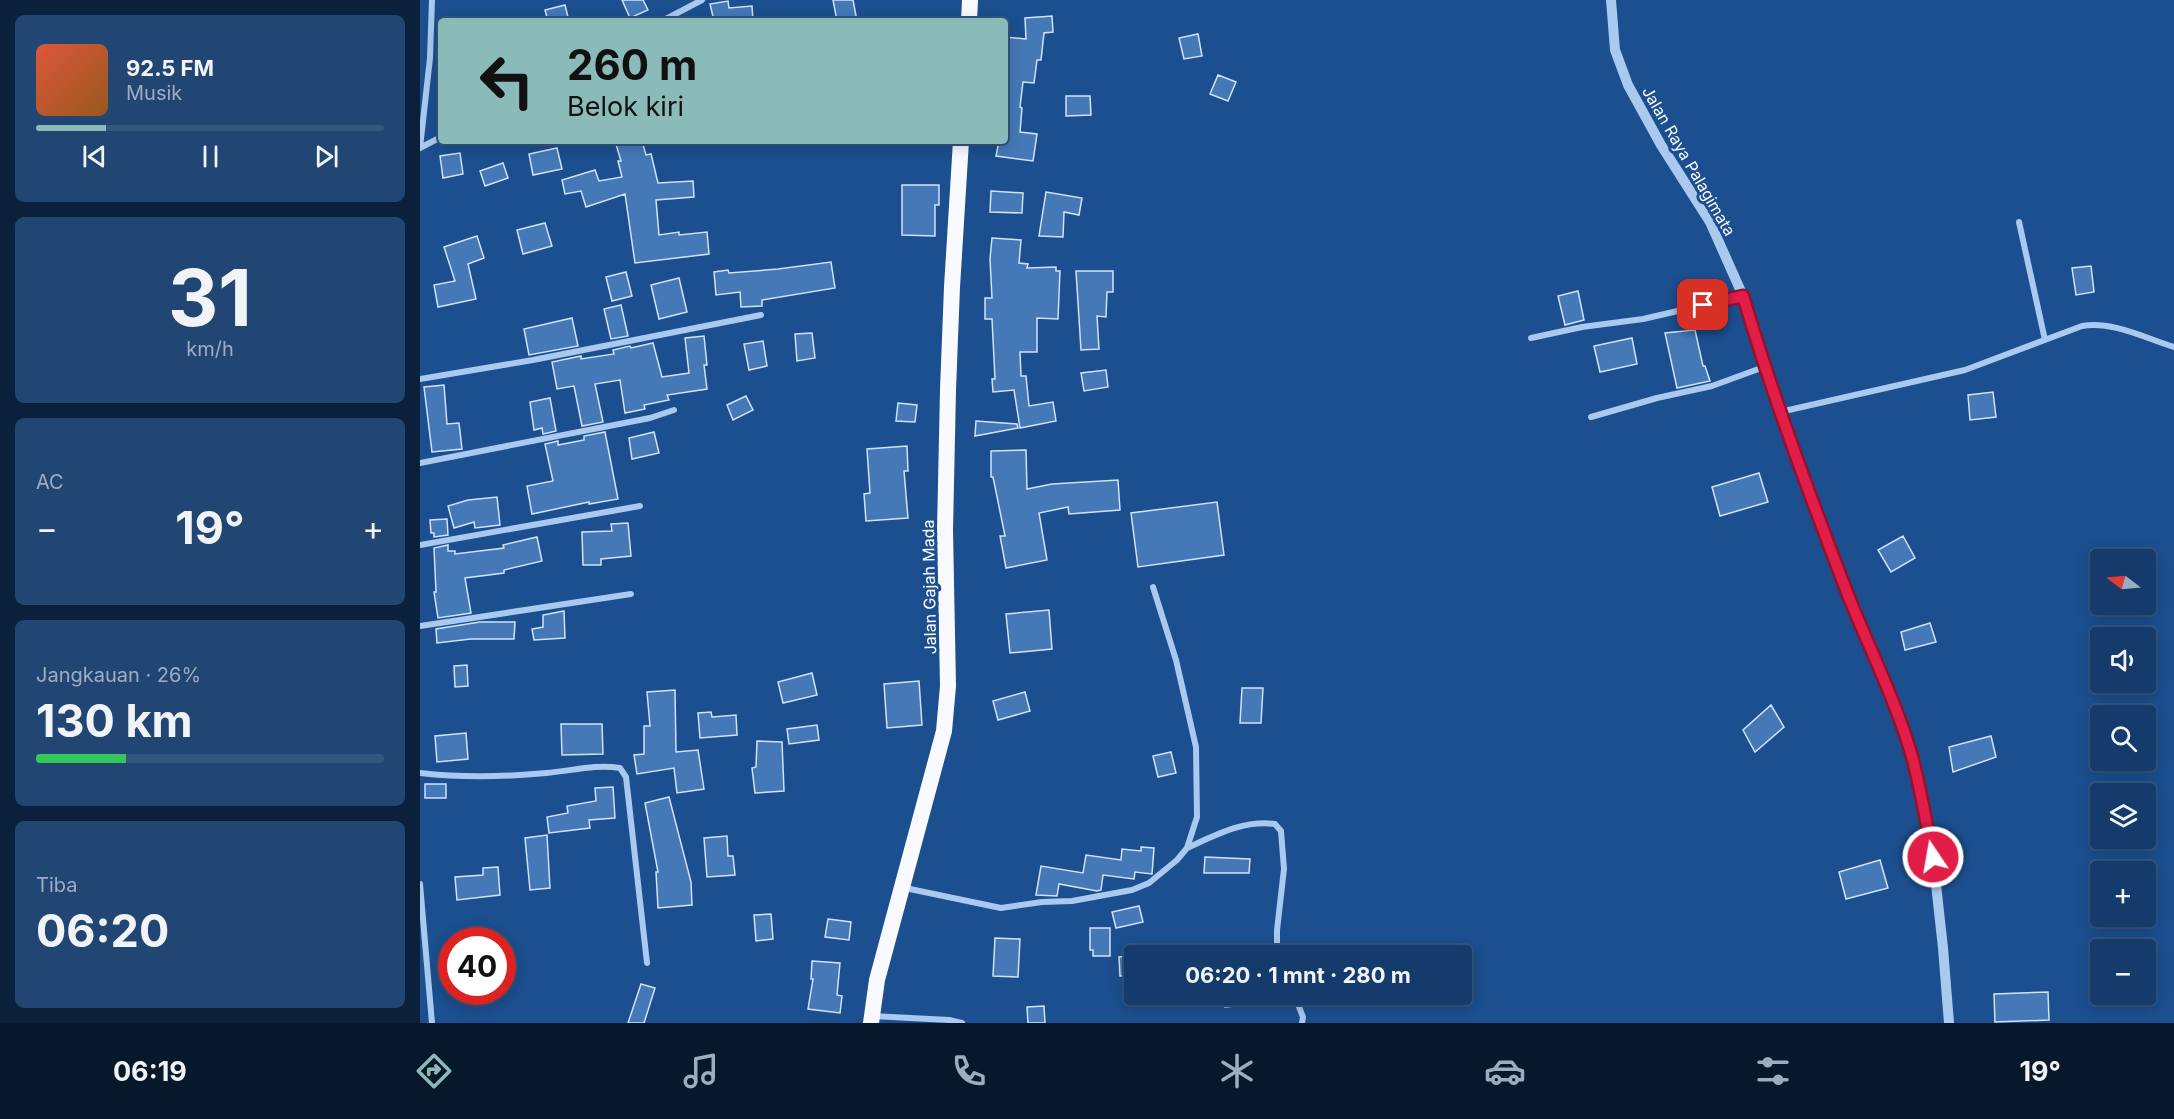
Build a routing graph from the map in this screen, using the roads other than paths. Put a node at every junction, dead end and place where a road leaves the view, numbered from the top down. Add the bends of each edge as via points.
1 (432, 0) edge
2 (702, 0) edge
3 (970, 0) edge
4 (1611, 0) edge
5 (668, 18) edge
6 (969, 18) edge
7 (438, 139) edge
8 (961, 144) edge
9 (420, 148) edge
10 (2019, 222) dead end
11 (1743, 296) junction
12 (761, 315) dead end
13 (1532, 338) dead end
14 (2045, 340) junction
15 (2174, 347) edge
16 (1764, 367) junction
17 (420, 379) edge
18 (674, 410) dead end
19 (1780, 412) junction
20 (1591, 417) dead end
21 (420, 463) edge
22 (640, 506) dead end
23 (420, 545) edge
24 (1153, 587) dead end
25 (631, 594) dead end
26 (420, 626) edge
27 (420, 773) edge
28 (1187, 848) junction
29 (420, 884) edge
30 (901, 887) junction
31 (1277, 945) edge
32 (423, 959) edge
33 (647, 963) dead end
34 (1298, 1005) edge
35 (871, 1020) edge
36 (432, 1023) edge
37 (962, 1023) edge
38 (1302, 1023) edge
39 (1949, 1023) edge

1 - 9 street
2 - 5 street
3 - 6 highway
4 - 11 street, Jalan Raya Palagimata via 1614,50 1628,85 1660,145 1710,222
7 - 9 street
8 - 30 highway, Jalan Gajah Mada via 946,495 948,686 944,731
10 - 14 street
11 - 13 street via 1643,319
11 - 16 street, Jalan Raya Palagimata
12 - 17 street
14 - 15 street via 2082,326 2099,325
14 - 19 street via 1965,370
16 - 19 street, Jalan Raya Palagimata
16 - 20 street via 1712,386
18 - 21 street
19 - 39 street, Jalan Raya Palagimata via 1913,760 1933,857
22 - 23 street
24 - 28 street via 1176,660 1196,747 1197,817
25 - 26 street
27 - 33 street via 484,777 605,765 620,768 626,777
28 - 30 street via 1149,883 1072,901 1001,908
28 - 31 street via 1234,827 1260,822 1275,824 1281,831 1284,869
29 - 32 street
30 - 35 highway, Jalan Gajah Mada
32 - 36 street
34 - 38 street
35 - 37 street

